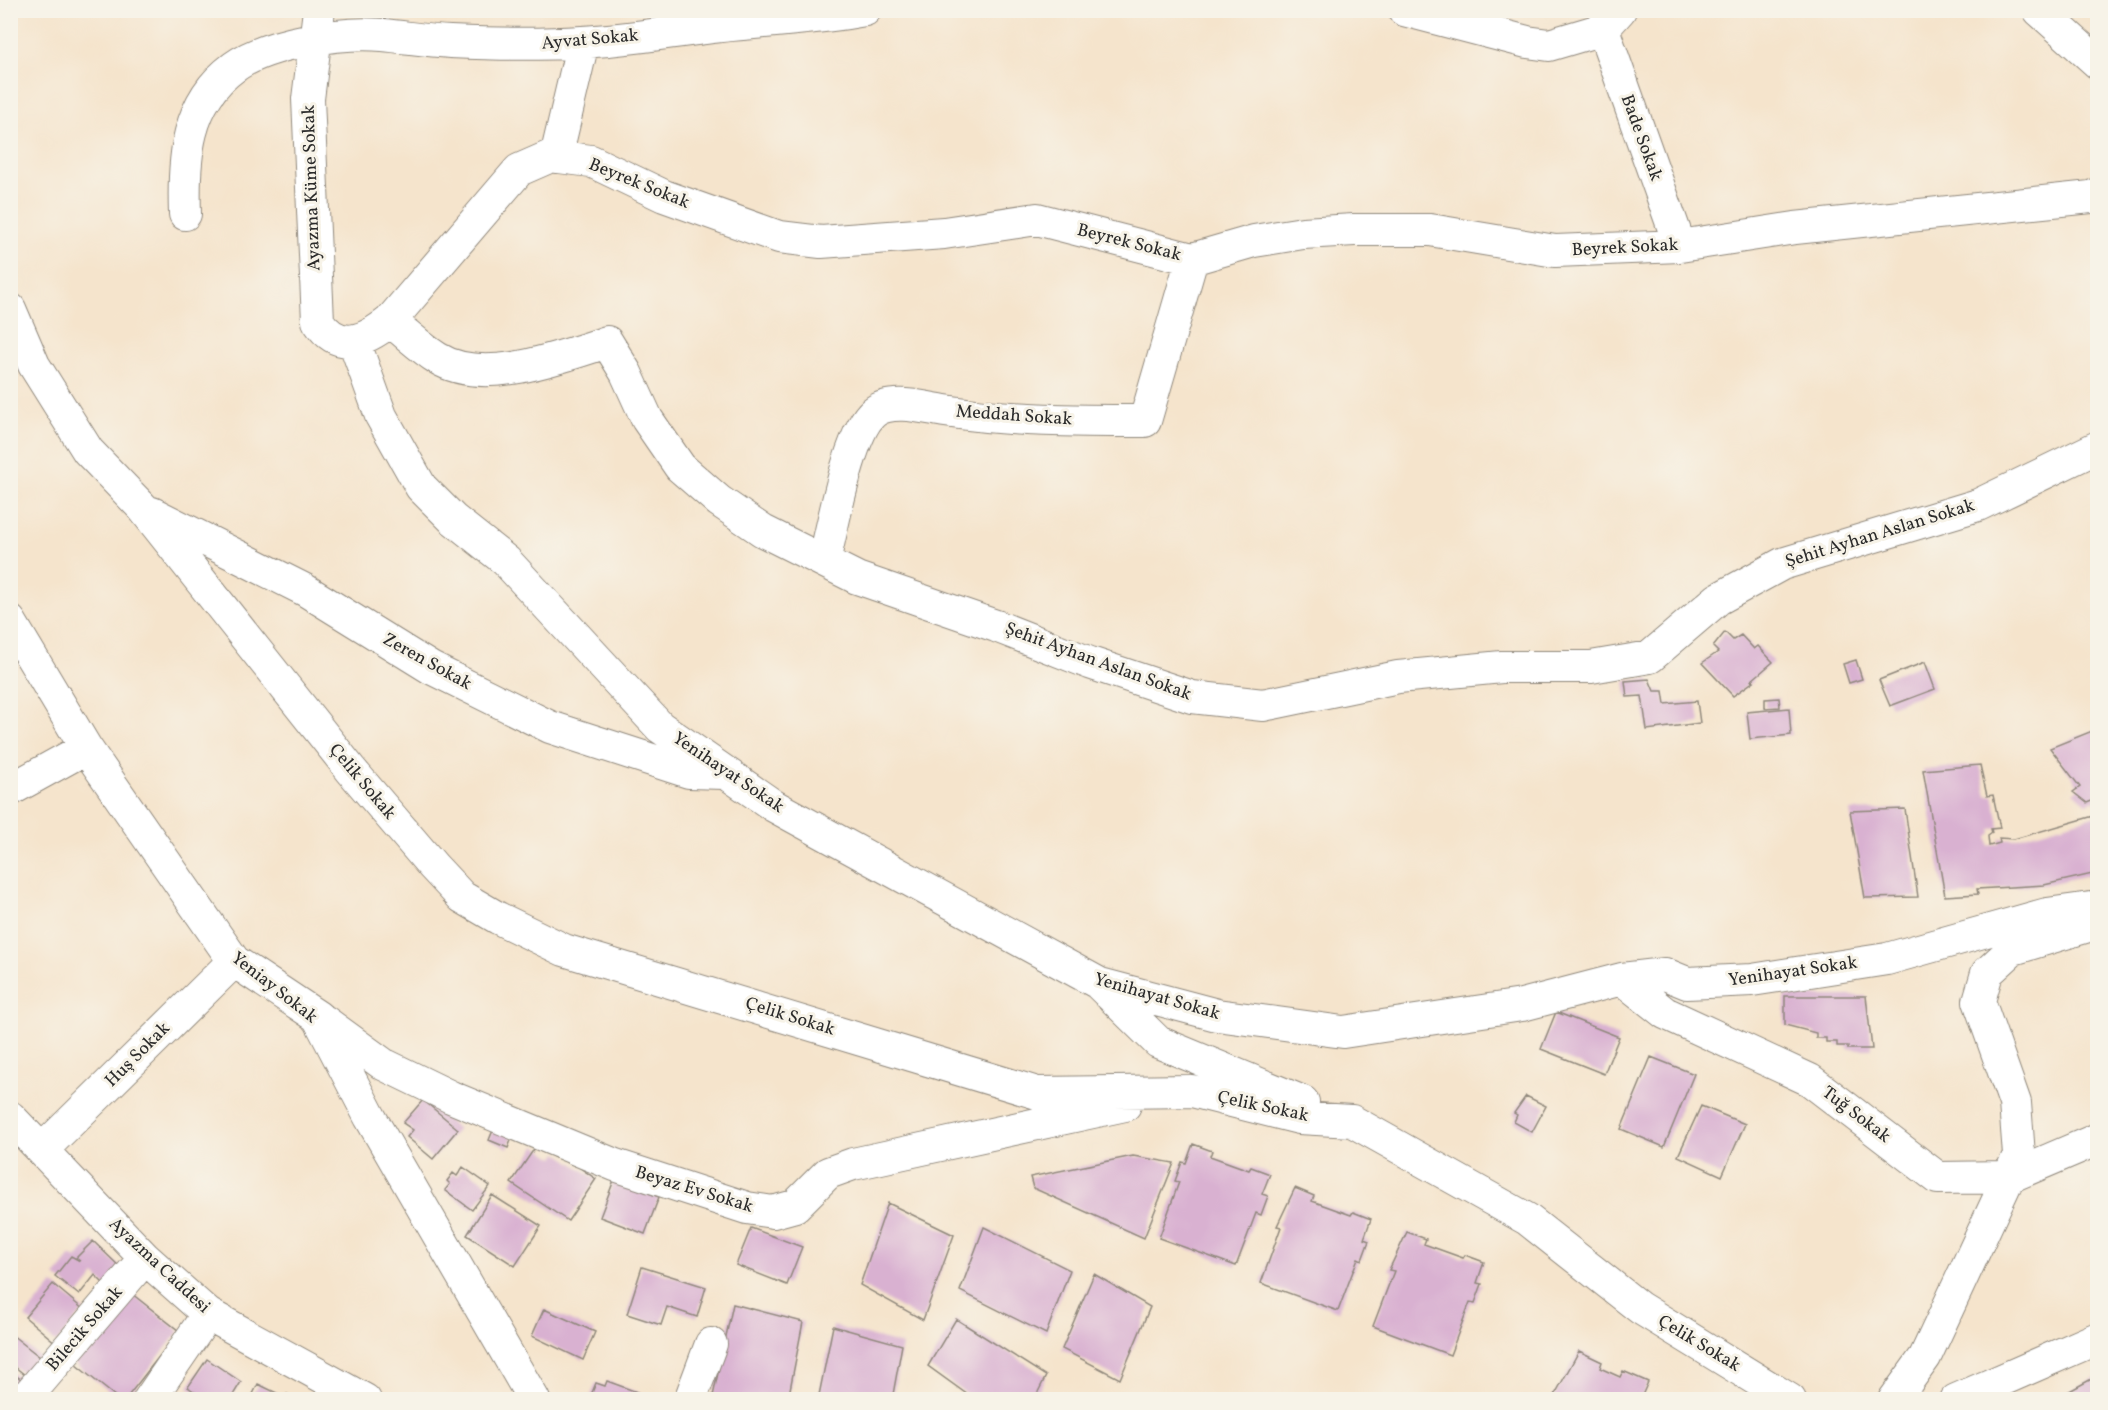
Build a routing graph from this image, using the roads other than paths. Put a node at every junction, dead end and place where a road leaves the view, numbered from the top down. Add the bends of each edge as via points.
1 (865, 10) edge
2 (1404, 10) edge
3 (2039, 10) edge
4 (1612, 20) edge
5 (316, 26) edge
6 (583, 42) junction
7 (2097, 63) edge
8 (556, 157) junction
9 (2097, 194) edge
10 (185, 214) dead end
11 (1680, 246) junction
12 (1192, 259) junction
13 (10, 309) edge
14 (390, 321) junction
15 (354, 341) junction
16 (2097, 447) edge
17 (143, 508) junction
18 (824, 561) junction
19 (10, 621) edge
20 (86, 748) junction
21 (727, 773) junction
22 (10, 790) edge
23 (2097, 907) edge
24 (2097, 923) edge
25 (234, 961) junction
26 (1622, 980) junction
27 (1100, 984) junction
28 (318, 1017) junction
29 (1192, 1091) junction
30 (10, 1117) edge
31 (1352, 1121) junction
32 (2097, 1139) edge
33 (42, 1150) junction
34 (2009, 1177) junction
35 (146, 1258) junction
36 (208, 1314) junction
37 (2097, 1338) edge
38 (711, 1344) dead end
39 (24, 1400) edge
40 (149, 1400) edge
41 (365, 1400) edge
42 (534, 1400) edge
43 (690, 1400) edge
44 (1790, 1400) edge
45 (1894, 1400) edge
46 (1956, 1400) edge

1 - 6 street, Ayvat Sokak
2 - 4 street via 1549,45
3 - 7 street
4 - 11 street, Bade Sokak
5 - 6 street, Ayvat Sokak via 448,42
5 - 10 street, Ayvat Sokak via 254,55 210,89 193,123 185,157
5 - 15 street, Ayazma Küme Sokak via 310,70 309,133 318,321 332,337
6 - 8 street
8 - 12 street, Beyrek Sokak via 591,161 664,196 779,237 821,242 944,233 1037,219
8 - 14 street, Beyrek Sokak via 519,170
9 - 11 street, Beyrek Sokak via 1795,228
11 - 12 street, Beyrek Sokak via 1555,251 1430,230 1354,230 1254,241
12 - 18 street, Meddah Sokak via 1145,421 975,414 896,405 875,411 857,435
13 - 17 street, Çelik Sokak via 33,365 88,452
14 - 15 street, Beyrek Sokak via 375,333
14 - 18 street, Şehit Ayhan Aslan Sokak via 439,359 473,372 545,362 607,342 646,419 680,467 719,501 763,531
15 - 21 street, Yenihayat Sokak via 381,416 421,487 453,519 506,561 660,727
16 - 18 street, Şehit Ayhan Aslan Sokak via 1978,505 1782,564 1718,598 1650,657 1591,667 1502,667 1398,677 1263,705 1192,698 857,578
17 - 21 street, Zeren Sokak via 305,591 431,668 549,727 689,772
17 - 29 street, Çelik Sokak via 432,866 462,897 498,918 564,950 1037,1093
19 - 20 street, Yeniay Sokak
20 - 22 street
20 - 25 street, Yeniay Sokak
21 - 27 street, Yenihayat Sokak via 774,806
23 - 26 street, Yenihayat Sokak via 2047,914 1887,958 1752,980 1687,983 1665,974
24 - 34 street via 2013,949 1987,973 1979,1001 2015,1103 2019,1155
25 - 28 street, Yeniay Sokak
25 - 33 street, Huş Sokak
26 - 27 street, Yenihayat Sokak via 1522,1005 1343,1032 1217,1015
26 - 34 street, Tuğ Sokak via 1665,1013 1810,1080 1938,1178
27 - 31 street via 1158,1042
28 - 29 street, Beyaz Ev Sokak via 383,1064 451,1097 615,1165 747,1208 773,1212 795,1206 828,1173 853,1164
28 - 42 street, Yeniay Sokak via 370,1117
29 - 31 street, Çelik Sokak via 1299,1118
30 - 33 street, Ayazma Caddesi
31 - 44 street, Çelik Sokak via 1527,1219 1640,1308
32 - 34 street, Tuğ Sokak
33 - 35 street, Ayazma Caddesi
34 - 45 street via 1925,1357
35 - 36 street, Ayazma Caddesi
35 - 39 street, Bilecik Sokak
36 - 40 street
36 - 41 street, Ayazma Caddesi
37 - 46 street
38 - 43 street

